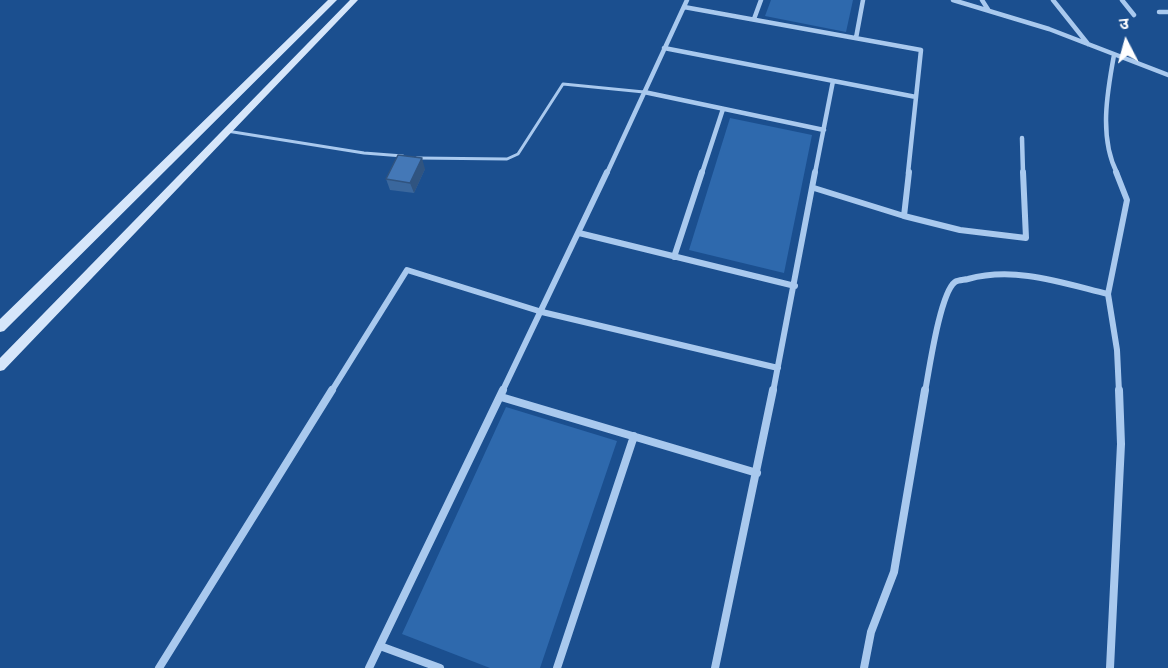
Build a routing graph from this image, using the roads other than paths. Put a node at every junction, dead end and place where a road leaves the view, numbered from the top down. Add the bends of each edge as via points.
1 (333, 0) edge
2 (354, 0) edge
3 (761, 0) edge
4 (863, 0) edge
5 (953, 0) edge
6 (982, 0) edge
7 (1053, 0) edge
8 (1122, 0) edge
9 (685, 3) edge
10 (989, 11) junction
11 (1159, 12) dead end
12 (1168, 12) edge
13 (1134, 15) dead end
14 (754, 19) junction
15 (856, 38) junction
16 (1088, 44) junction
17 (664, 48) junction
18 (1114, 54) junction
19 (1168, 75) edge
20 (833, 81) junction
21 (644, 92) junction
22 (916, 97) junction
23 (232, 100) junction
24 (253, 104) junction
25 (723, 109) junction
26 (824, 130) junction
27 (227, 131) junction
28 (1022, 138) dead end
29 (814, 188) junction
30 (904, 216) junction
31 (579, 233) junction
32 (674, 256) junction
33 (795, 286) junction
34 (1108, 294) junction
35 (542, 312) junction
36 (0, 327) edge
37 (0, 366) edge
38 (778, 368) junction
39 (501, 397) junction
40 (634, 436) junction
41 (757, 473) junction
42 (380, 646) junction
43 (159, 668) edge
44 (369, 668) edge
45 (440, 668) edge
46 (557, 668) edge
47 (715, 668) edge
48 (864, 668) edge
49 (1110, 668) edge

1 - 23 street
2 - 24 street
3 - 14 street
4 - 15 street
5 - 10 street
6 - 10 street
7 - 16 street
8 - 13 street
9 - 14 street
9 - 17 street
10 - 16 street
11 - 12 street
14 - 15 street
15 - 22 street via 921,50
16 - 18 street
17 - 20 street
17 - 21 street
18 - 19 street
18 - 34 street via 1108,88 1109,154 1127,200
20 - 22 street
20 - 26 street
21 - 25 street
21 - 27 lane via 563,84 525,145 507,159 435,159 364,153
21 - 31 street
22 - 30 street
23 - 24 street
23 - 36 street
24 - 27 street
25 - 26 street
25 - 32 street
26 - 29 street
27 - 37 street
28 - 30 street via 1026,238 960,230
29 - 30 street
29 - 33 street
31 - 32 street
31 - 35 street
32 - 33 street
33 - 38 street
34 - 48 street via 1007,274 955,282 945,296 894,572 872,632
34 - 49 street via 1117,350 1121,444
35 - 38 street
35 - 39 street
35 - 43 street via 407,270
38 - 41 street
39 - 40 street
39 - 42 street
40 - 41 street
40 - 46 street
41 - 47 street
42 - 44 street
42 - 45 street

